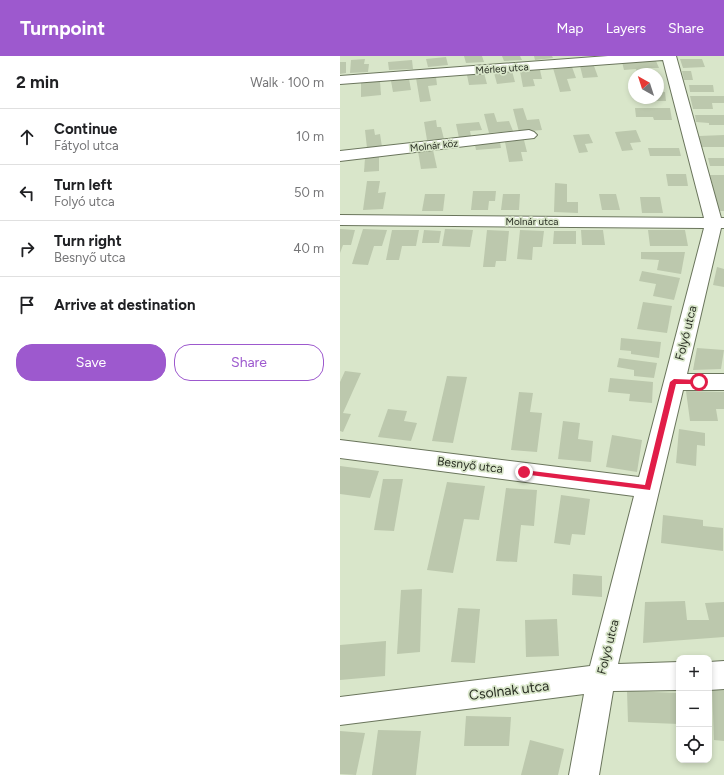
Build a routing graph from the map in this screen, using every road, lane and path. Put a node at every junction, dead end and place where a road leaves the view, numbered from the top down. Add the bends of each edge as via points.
1 (663, 56) edge
2 (669, 56) edge
3 (340, 80) edge
4 (529, 135) dead end
5 (340, 156) edge
6 (340, 220) edge
7 (719, 223) edge
8 (674, 382) junction
9 (724, 382) edge
10 (340, 449) edge
11 (647, 488) junction
12 (724, 675) edge
13 (676, 676) edge
14 (712, 676) edge
15 (601, 678) junction
16 (340, 711) edge
17 (584, 775) edge

1 - 3 street, Mérleg utca
2 - 7 street, Folyó utca
4 - 5 street, Molnár köz
6 - 7 street, Molnár utca
7 - 8 street, Folyó utca
8 - 9 street
8 - 11 street, Folyó utca
10 - 11 street, Besnyő utca
11 - 15 street, Folyó utca
12 - 14 street
13 - 15 street, Csolnak utca
15 - 16 street, Csolnak utca
15 - 17 street, Folyó utca

